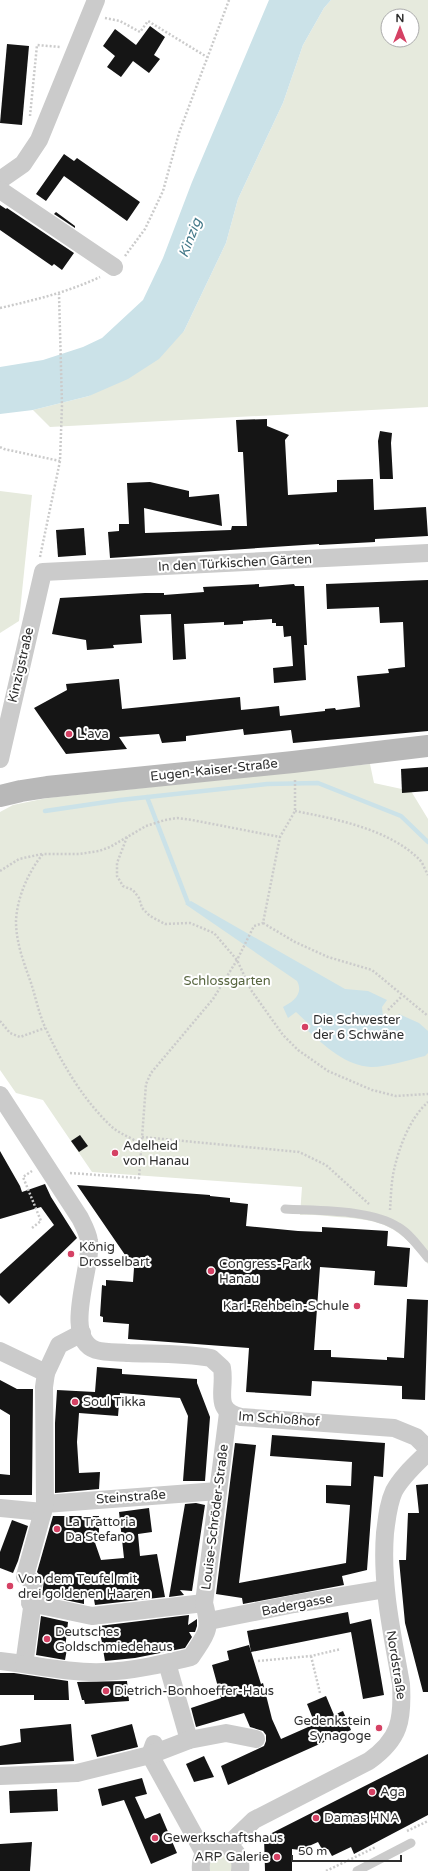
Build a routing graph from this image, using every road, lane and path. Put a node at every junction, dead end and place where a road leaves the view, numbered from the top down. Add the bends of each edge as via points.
1 (229, 0) edge
2 (93, 7) edge
3 (77, 49) junction
4 (207, 57) junction
5 (30, 117) dead end
6 (0, 180) edge
7 (0, 190) edge
8 (114, 267) junction
9 (59, 294) junction
10 (0, 308) edge
11 (0, 447) edge
12 (60, 461) junction
13 (428, 553) edge
14 (42, 572) junction
15 (428, 746) edge
16 (0, 759) edge
17 (295, 790) dead end
18 (0, 796) edge
19 (295, 811) junction
20 (127, 836) junction
21 (280, 837) junction
22 (43, 854) junction
23 (0, 871) edge
24 (428, 875) edge
25 (263, 923) junction
26 (237, 960) junction
27 (402, 996) junction
28 (388, 1010) dead end
29 (428, 1016) edge
30 (0, 1021) edge
31 (46, 1028) junction
32 (428, 1094) edge
33 (0, 1095) edge
34 (428, 1102) edge
35 (142, 1137) junction
36 (141, 1144) junction
37 (44, 1163) junction
38 (80, 1174) dead end
39 (285, 1209) dead end
40 (389, 1222) junction
41 (32, 1228) dead end
42 (428, 1258) edge
43 (82, 1333) junction
44 (0, 1351) edge
45 (46, 1373) junction
46 (228, 1413) junction
47 (428, 1449) edge
48 (428, 1452) edge
49 (218, 1491) junction
50 (0, 1508) edge
51 (44, 1508) junction
52 (385, 1589) junction
53 (30, 1603) junction
54 (204, 1603) junction
55 (209, 1622) junction
56 (341, 1649) dead end
57 (311, 1656) junction
58 (0, 1661) edge
59 (258, 1661) dead end
60 (167, 1663) junction
61 (24, 1664) junction
62 (320, 1693) dead end
63 (256, 1739) dead end
64 (189, 1740) junction
65 (152, 1749) junction
66 (0, 1776) edge
67 (411, 1843) dead end
68 (226, 1846) junction
69 (204, 1853) junction
70 (201, 1871) edge
71 (240, 1871) edge
72 (357, 1871) edge

1 - 4 path
2 - 3 street
2 - 4 path via 140,32 148,21
3 - 5 path via 37,45
3 - 6 street via 39,140 23,164
4 - 8 path via 179,133 163,191 145,229
7 - 8 street
8 - 9 path via 103,276 79,288
9 - 10 path
9 - 12 path via 62,405
11 - 12 path
12 - 14 path via 40,559
13 - 14 street, In den Türkischen Gärten
14 - 16 street, Kinzigstraße
15 - 18 main road, Eugen-Kaiser-Straße via 47,787
17 - 19 path
19 - 21 path
19 - 24 path via 358,825 381,835 419,860
20 - 21 path via 165,820 192,820
20 - 22 path via 99,851
20 - 26 path via 117,863 117,876 123,886 133,890 142,908 150,916 166,924 190,923 214,933
21 - 25 path
22 - 23 path via 19,859
22 - 31 path via 34,865 25,884 16,920 18,943
25 - 26 path via 254,926
25 - 27 path via 322,955 372,970
26 - 32 path via 252,990 283,1034 298,1050 328,1072 350,1082 396,1096
26 - 35 path via 202,1014 151,1073 146,1084
27 - 28 path
27 - 29 path
30 - 31 path via 10,1033 20,1037
31 - 36 path via 64,1063 104,1118 114,1128
33 - 37 street
34 - 40 path via 414,1118 394,1170
35 - 36 path
35 - 40 path via 300,1152 326,1165
36 - 38 path via 139,1178
37 - 41 path via 24,1177 41,1221
37 - 43 street via 80,1218 89,1241 89,1262 79,1310
39 - 40 lane via 363,1214
40 - 42 lane via 409,1236
43 - 45 street via 59,1345
43 - 46 street, Im Schloßhof via 86,1342 95,1350 211,1358 222,1368 222,1401
44 - 45 street
45 - 51 street
46 - 47 street, Im Schloßhof via 241,1417 394,1428 416,1437
46 - 49 street, Louise-Schröder-Straße
48 - 52 street, Nordstraße via 401,1482 389,1503 384,1551
49 - 51 street, Steinstraße
49 - 54 street, Louise-Schröder-Straße
50 - 51 street, Steinstraße
51 - 53 street via 25,1576 34,1583
52 - 55 street, Badergasse via 294,1604
52 - 68 street, Nordstraße via 401,1684 402,1712 395,1733 380,1753 369,1761 254,1820
53 - 54 street via 92,1616
53 - 61 street via 32,1608
54 - 55 street, Louise-Schröder-Straße
55 - 60 street via 206,1634 191,1658
56 - 57 path
57 - 59 path
57 - 62 path
58 - 61 street
60 - 61 street via 103,1672
60 - 64 street
63 - 64 street via 226,1733
64 - 65 street
65 - 66 street via 77,1773
65 - 69 street
67 - 72 lane
68 - 69 street via 211,1847
68 - 71 street via 237,1853
69 - 70 street

